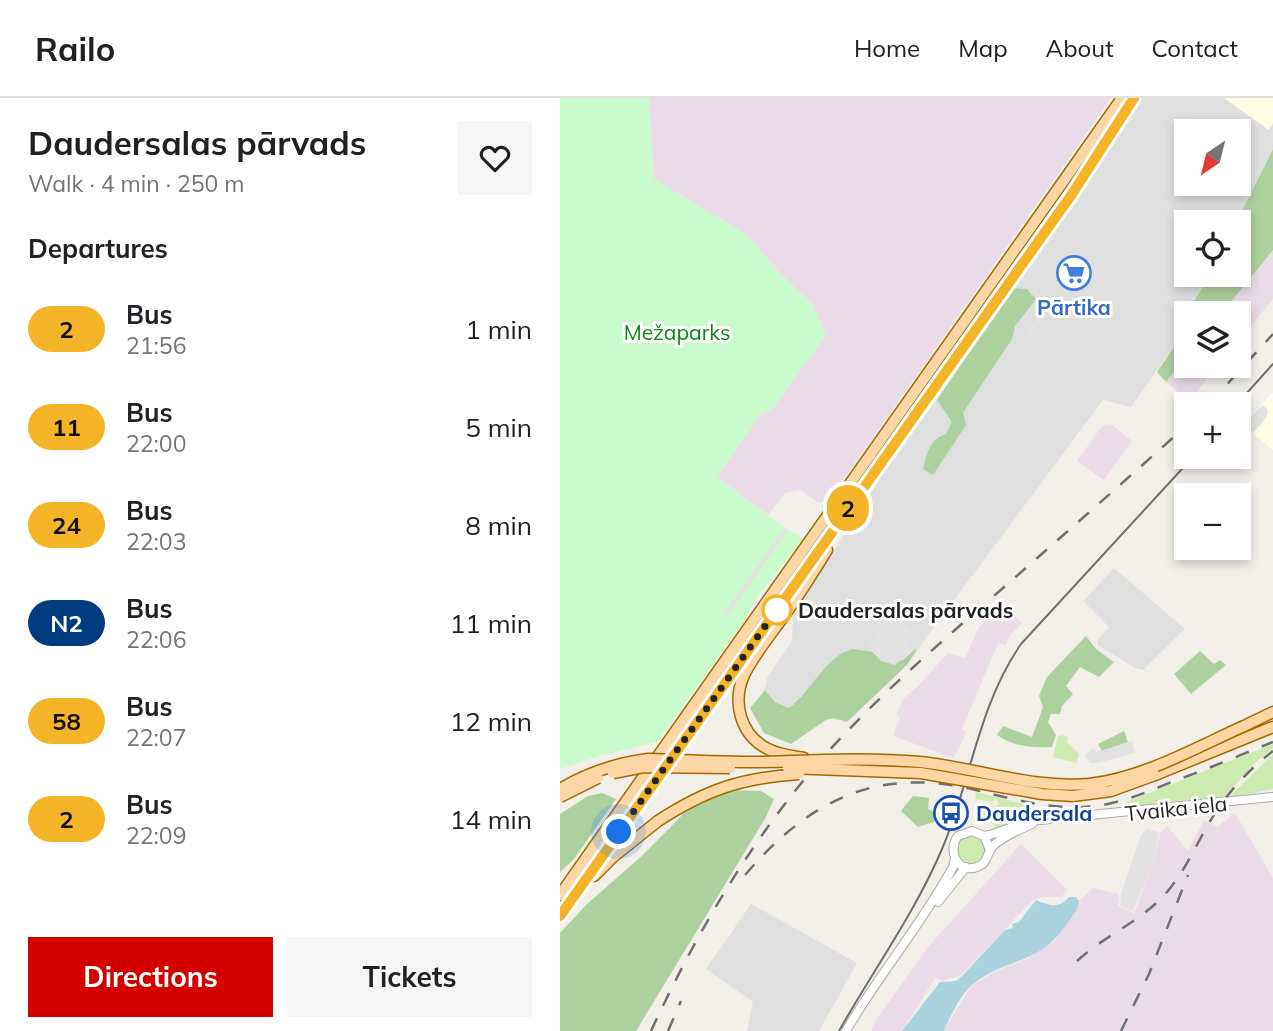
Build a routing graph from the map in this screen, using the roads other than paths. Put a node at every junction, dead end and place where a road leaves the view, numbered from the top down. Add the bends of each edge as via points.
1 (1122, 98) edge
2 (1134, 98) edge
3 (1077, 163) junction
4 (1087, 171) junction
5 (840, 519) junction
6 (1273, 712) edge
7 (1273, 727) edge
8 (1246, 731) junction
9 (810, 760) junction
10 (830, 770) junction
11 (560, 789) edge
12 (632, 792) junction
13 (560, 797) edge
14 (1273, 797) edge
15 (643, 799) junction
16 (1037, 821) junction
17 (984, 836) junction
18 (990, 850) junction
19 (955, 859) junction
20 (966, 867) junction
21 (575, 873) junction
22 (560, 888) edge
23 (560, 895) edge
24 (928, 911) junction
25 (562, 913) edge
26 (846, 1031) edge

1 - 3 main road
2 - 4 main road
3 - 4 main road
3 - 12 main road
4 - 5 main road
5 - 9 main road, bridge via 812,575 751,663 738,701 746,729 757,741 768,749
5 - 15 main road
6 - 8 main road
7 - 8 main road
8 - 9 main road, bridge via 1152,767 1090,784 1044,784 921,762
8 - 10 main road, bridge via 1111,791 1073,796 921,773
9 - 11 main road, bridge via 648,759 604,769
10 - 13 main road, bridge via 644,767 604,776
10 - 25 main road, bridge via 740,781 699,797 658,821 613,857
12 - 15 main road via 634,800
12 - 21 main road
14 - 16 street, Tvaika iela
15 - 25 main road
16 - 17 street, Tvaika iela
16 - 18 street, Tvaika iela
17 - 18 street
17 - 19 street, Tvaika iela via 972,831 958,836 952,848
18 - 20 street, Tvaika iela via 979,866
19 - 20 street
19 - 24 street, Tvaika iela
20 - 24 street, Tvaika iela
21 - 22 main road
21 - 23 main road
24 - 26 street, Tvaika iela via 882,972

